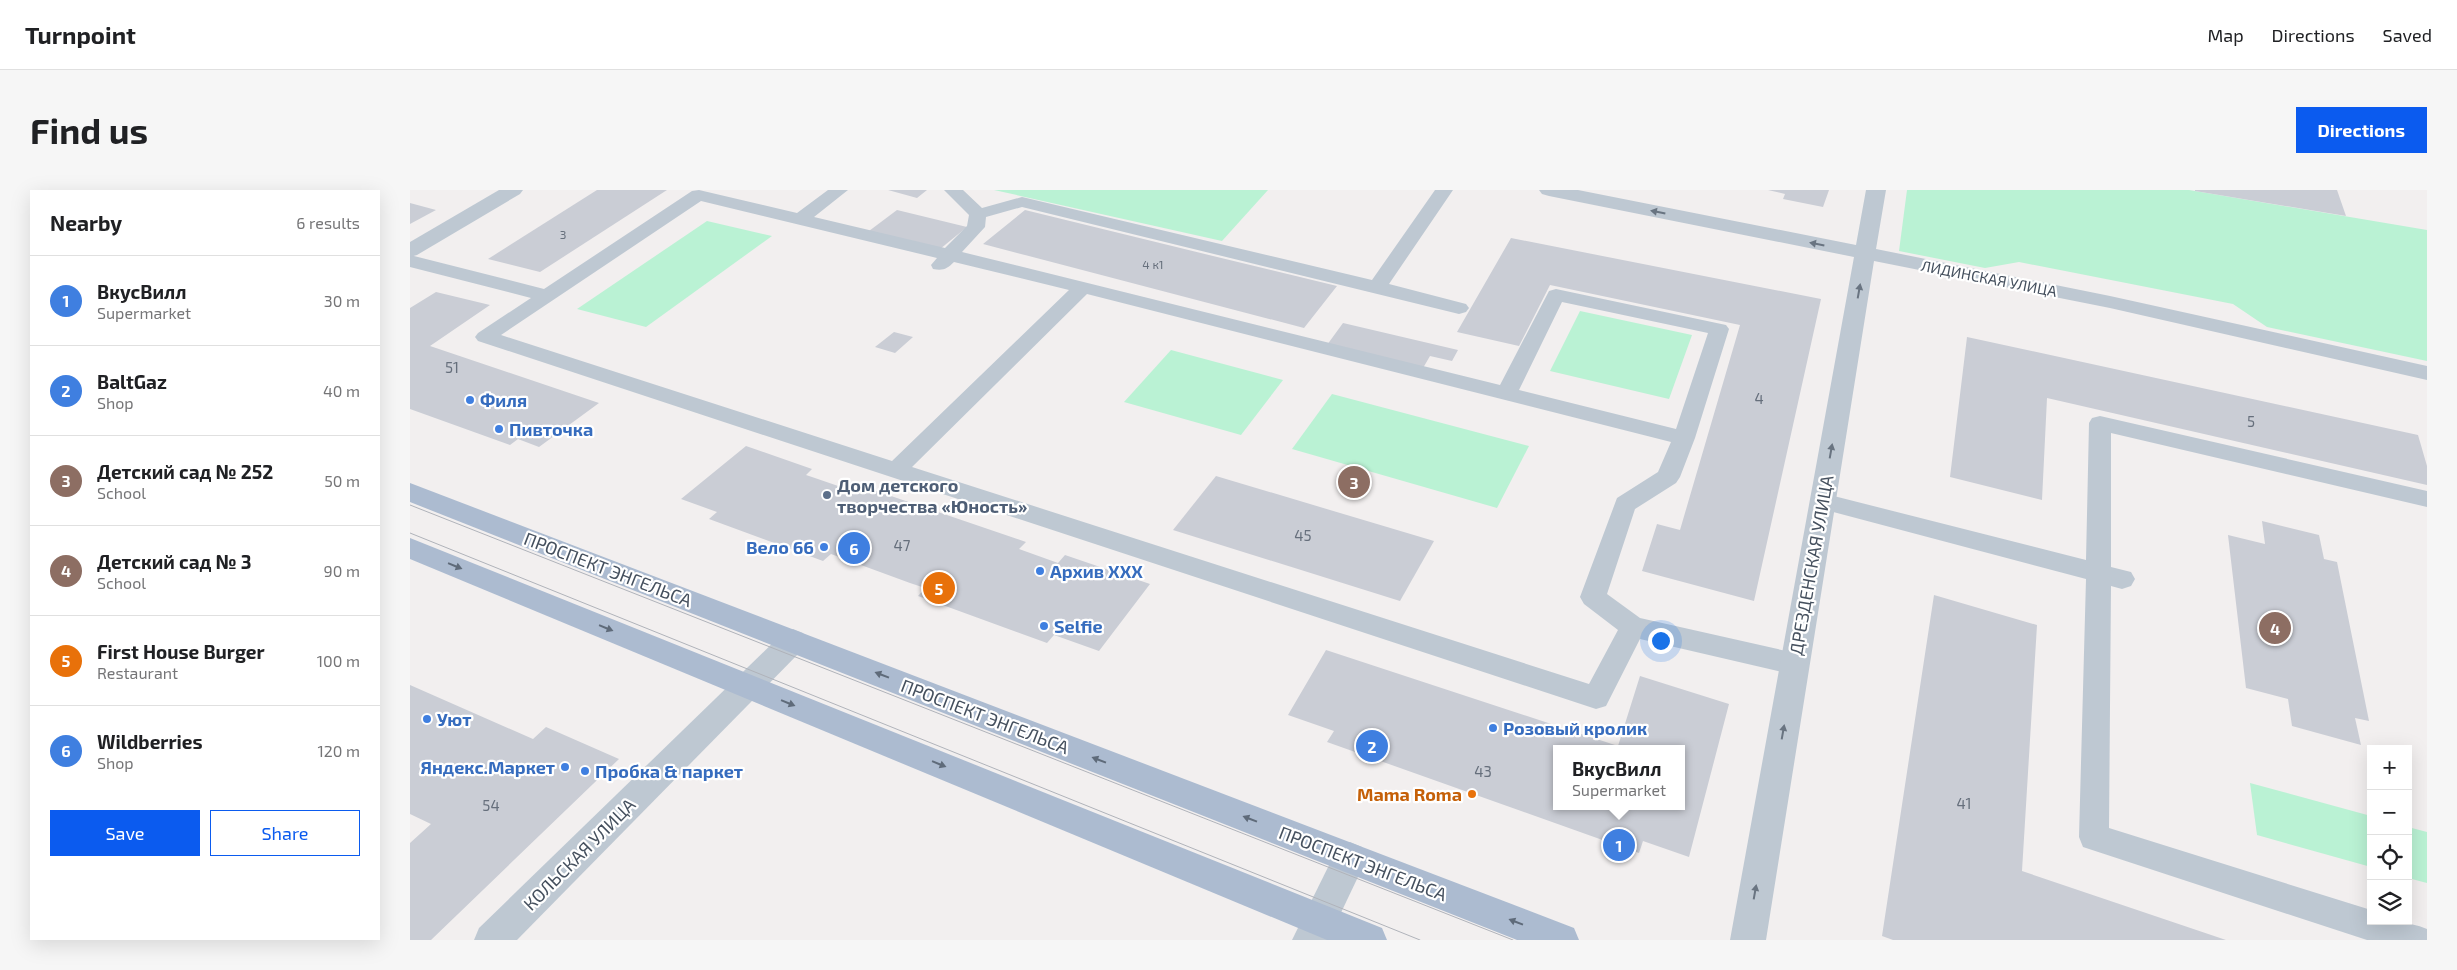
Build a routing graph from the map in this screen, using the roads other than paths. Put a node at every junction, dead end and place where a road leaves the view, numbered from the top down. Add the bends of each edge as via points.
1 (513, 190) edge
2 (839, 190) edge
3 (954, 190) edge
4 (1444, 190) edge
5 (1549, 190) edge
6 (1876, 190) edge
7 (702, 193) edge
8 (978, 214) junction
9 (802, 218) junction
10 (410, 251) edge
11 (1865, 254) junction
12 (410, 261) edge
13 (942, 263) junction
14 (1082, 287) junction
15 (1377, 287) junction
16 (548, 296) junction
17 (1459, 308) dead end
18 (2427, 373) edge
19 (1506, 395) junction
20 (1684, 438) junction
21 (896, 470) junction
22 (410, 492) edge
23 (2427, 499) edge
24 (1822, 501) junction
25 (410, 548) edge
26 (2109, 576) junction
27 (1633, 627) junction
28 (793, 641) junction
29 (1794, 664) junction
30 (748, 686) junction
31 (1350, 858) junction
32 (1314, 930) edge
33 (492, 940) edge
34 (1369, 940) edge
35 (1561, 940) edge
36 (1748, 940) edge
37 (2415, 940) edge

1 - 10 street
2 - 9 lane
3 - 8 lane
4 - 15 lane
11 -> 5 street, ЛИДИНСКАЯ УЛИЦА
6 - 11 street, ДРЕЗДЕНСКАЯ УЛИЦА
7 - 9 lane
7 - 16 lane
8 - 13 lane via 976,227
8 - 15 lane via 1022,202
9 - 13 lane
11 - 18 street, ЛИДИНСКАЯ УЛИЦА via 2110,302
24 -> 11 street, ДРЕЗДЕНСКАЯ УЛИЦА
12 - 16 lane
13 - 14 lane
14 - 19 lane
14 - 21 lane
15 - 17 lane
16 - 21 lane via 485,337
19 - 20 lane
19 - 20 lane via 1556,295 1719,329
20 - 27 lane via 1668,477 1625,504 1594,597
21 - 27 lane via 1596,698
22 - 28 main road, ПРОСПЕКТ ЭНГЕЛЬСА
23 - 26 lane via 2100,423
24 - 26 lane
24 - 29 street, ДРЕЗДЕНСКАЯ УЛИЦА
25 -> 30 main road
26 - 37 lane via 2097,707 2094,837
27 - 29 lane
28 - 30 street, КОЛЬСКАЯ УЛИЦА
31 -> 28 main road, ПРОСПЕКТ ЭНГЕЛЬСА
36 -> 29 street, ДРЕЗДЕНСКАЯ УЛИЦА
30 -> 32 main road
30 - 33 street, КОЛЬСКАЯ УЛИЦА
31 - 32 street
35 -> 31 main road, ПРОСПЕКТ ЭНГЕЛЬСА
32 - 34 main road

